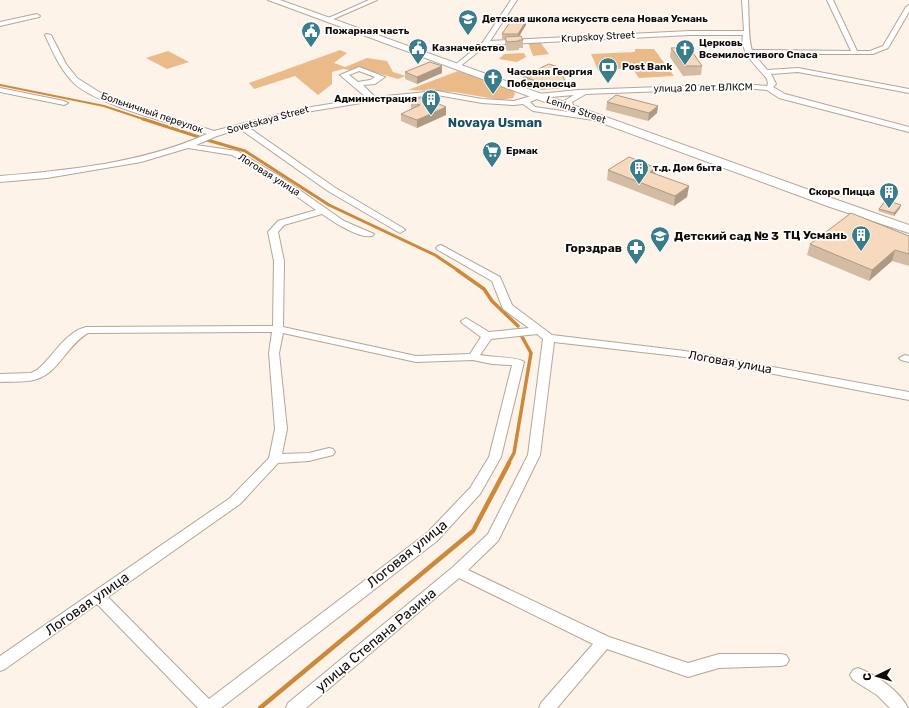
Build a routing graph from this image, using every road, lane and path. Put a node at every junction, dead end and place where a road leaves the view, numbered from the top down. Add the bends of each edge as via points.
1 (272, 0) edge
2 (374, 0) edge
3 (514, 0) edge
4 (745, 0) edge
5 (830, 0) edge
6 (909, 7) edge
7 (37, 16) dead end
8 (326, 20) junction
9 (0, 24) edge
10 (747, 33) junction
11 (48, 34) dead end
12 (485, 42) junction
13 (749, 52) junction
14 (855, 52) junction
15 (457, 66) junction
16 (766, 72) junction
17 (357, 84) dead end
18 (769, 88) junction
19 (0, 90) edge
20 (909, 91) edge
21 (585, 92) junction
22 (538, 96) junction
23 (373, 99) junction
24 (525, 101) junction
25 (64, 103) dead end
26 (570, 108) junction
27 (601, 119) junction
28 (242, 127) junction
29 (909, 130) edge
30 (214, 134) junction
31 (187, 146) junction
32 (0, 179) edge
33 (324, 210) junction
34 (909, 229) edge
35 (400, 230) dead end
36 (370, 234) dead end
37 (441, 248) dead end
38 (466, 321) dead end
39 (278, 329) junction
40 (544, 334) junction
41 (487, 336) junction
42 (474, 357) junction
43 (0, 378) edge
44 (909, 396) edge
45 (329, 452) dead end
46 (275, 459) junction
47 (458, 571) junction
48 (98, 596) junction
49 (604, 642) junction
50 (781, 660) dead end
51 (0, 664) edge
52 (858, 675) dead end
53 (209, 708) edge
54 (294, 708) edge
55 (547, 708) edge
56 (900, 708) edge

1 - 8 main road, Lenina Street
2 - 8 street
3 - 12 street
4 - 10 street
5 - 14 street
6 - 14 street via 886,47 871,53
7 - 9 street
8 - 15 main road, Lenina Street
10 - 12 street, Krupskoy Street via 697,32
10 - 13 street via 745,42
11 - 30 street, Больничный переулок via 71,76 88,90 104,99
12 - 15 street
13 - 14 street
13 - 16 street
15 - 22 main road, Lenina Street
16 - 18 street via 772,84
16 - 20 street via 798,70
17 - 23 street
18 - 21 street, улица 20 лет ВЛКСМ via 744,86
18 - 29 street, улица 20 лет ВЛКСМ via 782,96
19 - 25 street
21 - 22 street, улица 20 лет ВЛКСМ
21 - 26 street via 568,101
22 - 24 street, Sovetskaya Street
22 - 26 main road, Lenina Street
23 - 24 street, Sovetskaya Street via 437,93 504,103
23 - 28 street, Sovetskaya Street via 299,111
24 - 27 street via 533,109
26 - 27 main road, Lenina Street
27 - 34 main road, Lenina Street
28 - 30 street, Sovetskaya Street
28 - 35 street via 331,189
30 - 31 street, Sovetskaya Street
31 - 32 street, Sovetskaya Street via 140,160 47,175
31 - 33 street, Логовая улица via 234,153
33 - 36 street, Логовая улица via 341,223
33 - 39 street via 281,223 273,232 279,261
37 - 40 street via 496,279 508,307
38 - 41 street
39 - 42 street, Логовая улица via 416,360
39 - 43 street, Логовая улица via 86,330 71,340 55,359 36,375
39 - 46 street via 274,353 281,429
40 - 41 street, Логовая улица via 506,333
40 - 44 street, Логовая улица via 685,354
40 - 47 street, улица Степана Разина via 534,455 493,537
41 - 42 street
42 - 53 street, Логовая улица via 518,362 495,457 475,491 432,537
45 - 46 street via 309,457
46 - 48 street, Логовая улица via 236,502
47 - 49 street
47 - 54 street, улица Степана Разина
48 - 51 street, Логовая улица
48 - 53 street
49 - 50 street via 688,670 719,661
49 - 55 street
52 - 56 street via 883,690

